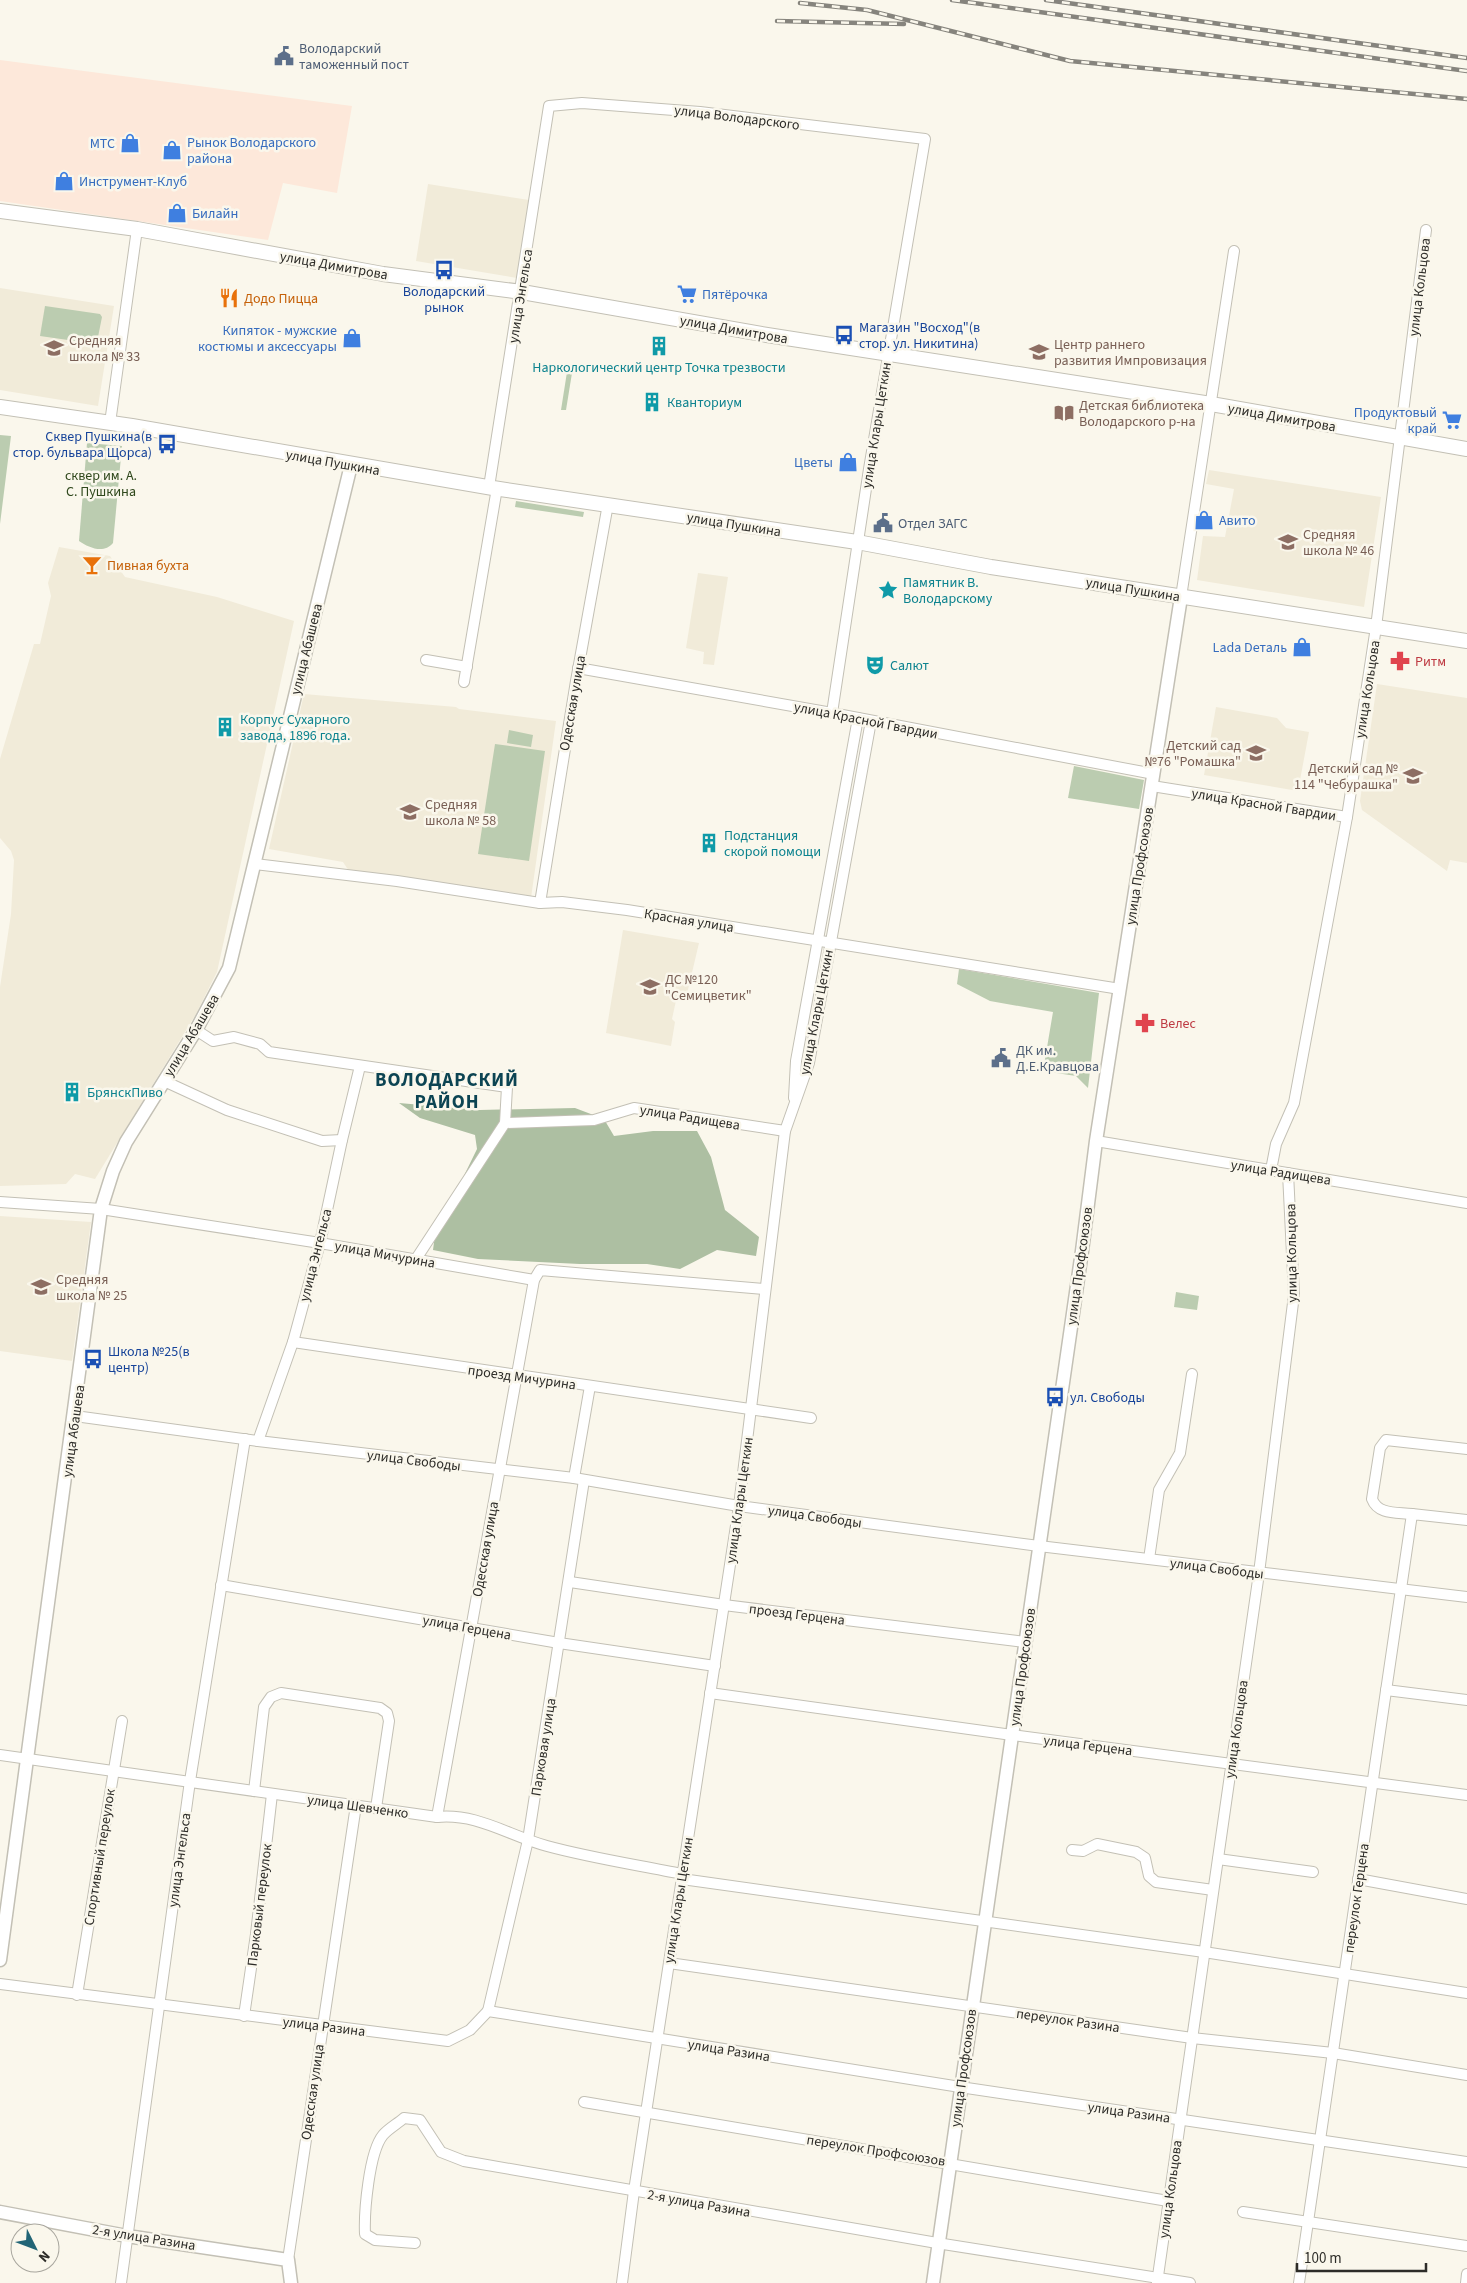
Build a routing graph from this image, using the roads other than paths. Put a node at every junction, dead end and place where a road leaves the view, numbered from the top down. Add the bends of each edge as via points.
1 (549, 106) joint
2 (925, 139) joint
3 (0, 211) edge
4 (137, 229) junction
5 (1426, 230) dead end
6 (1234, 251) dead end
7 (522, 292) junction
8 (888, 354) junction
9 (1210, 404) junction
10 (0, 407) edge
11 (110, 423) junction
12 (1400, 438) junction
13 (1467, 449) edge
14 (351, 465) junction
15 (493, 488) junction
16 (608, 504) junction
17 (857, 542) junction
18 (1181, 597) junction
19 (1376, 627) junction
20 (1467, 641) edge
21 (426, 660) dead end
22 (467, 667) junction
23 (578, 668) junction
24 (464, 682) dead end
25 (832, 713) junction
26 (858, 718) junction
27 (871, 720) junction
28 (1153, 780) junction
29 (1347, 817) junction
30 (255, 864) junction
31 (540, 903) junction
32 (816, 941) junction
33 (830, 943) junction
34 (1120, 989) junction
35 (196, 1030) junction
36 (360, 1066) junction
37 (164, 1081) junction
38 (794, 1104) junction
39 (505, 1123) junction
40 (785, 1131) junction
41 (342, 1140) junction
42 (1096, 1141) junction
43 (1271, 1170) junction
44 (1288, 1173) junction
45 (0, 1202) edge
46 (1467, 1203) edge
47 (101, 1209) junction
48 (320, 1242) junction
49 (416, 1259) junction
50 (534, 1280) junction
51 (764, 1289) junction
52 (293, 1342) junction
53 (1192, 1374) dead end
54 (518, 1376) junction
55 (590, 1386) junction
56 (752, 1408) junction
57 (75, 1416) junction
58 (811, 1418) dead end
59 (245, 1439) junction
60 (258, 1441) junction
61 (1467, 1449) edge
62 (499, 1470) junction
63 (579, 1479) junction
64 (739, 1506) junction
65 (1412, 1514) junction
66 (1467, 1520) edge
67 (1039, 1546) junction
68 (1149, 1559) junction
69 (1259, 1573) junction
70 (570, 1582) junction
71 (221, 1585) junction
72 (1400, 1590) junction
73 (1467, 1597) edge
74 (724, 1605) junction
75 (471, 1628) junction
76 (1025, 1642) junction
77 (560, 1643) junction
78 (715, 1666) junction
79 (1386, 1690) junction
80 (710, 1693) junction
81 (1467, 1700) edge
82 (122, 1721) dead end
83 (1012, 1735) junction
84 (0, 1755) edge
85 (28, 1758) junction
86 (1231, 1764) junction
87 (113, 1770) junction
88 (190, 1782) junction
89 (1373, 1782) junction
90 (254, 1791) junction
91 (272, 1794) junction
92 (1467, 1795) edge
93 (356, 1805) junction
94 (376, 1808) junction
95 (437, 1817) junction
96 (528, 1840) junction
97 (1072, 1850) dead end
98 (1218, 1859) junction
99 (1313, 1872) dead end
100 (682, 1877) junction
101 (1358, 1879) junction
102 (1213, 1890) junction
103 (1467, 1899) edge
104 (984, 1923) junction
105 (1204, 1952) junction
106 (0, 1960) edge
107 (669, 1963) junction
108 (1345, 1974) junction
109 (0, 1984) edge
110 (1467, 1993) edge
111 (77, 1994) junction
112 (159, 2006) junction
113 (972, 2006) junction
114 (488, 2011) junction
115 (244, 2016) junction
116 (321, 2026) junction
117 (657, 2038) junction
118 (1192, 2038) junction
119 (1333, 2053) junction
120 (1467, 2074) edge
121 (960, 2087) junction
122 (584, 2102) dead end
123 (646, 2112) junction
124 (1180, 2120) junction
125 (1320, 2140) junction
126 (949, 2162) junction
127 (1467, 2162) edge
128 (634, 2192) junction
129 (1168, 2201) junction
130 (0, 2212) edge
131 (1243, 2212) dead end
132 (1308, 2224) junction
133 (127, 2236) junction
134 (415, 2243) dead end
135 (937, 2243) junction
136 (1467, 2246) edge
137 (288, 2260) junction
138 (1467, 2274) edge
139 (1157, 2280) edge
140 (121, 2283) edge
141 (291, 2283) edge
142 (622, 2283) edge
143 (933, 2283) edge
144 (1190, 2283) edge
145 (1299, 2283) edge
146 (1466, 2283) edge

1 - 2 street, улица Володарского via 582,103 700,112
1 - 7 street, улица Энгельса
2 - 8 street, улица Клары Цеткин
3 - 4 main road, улица Димитрова
4 - 7 main road, улица Димитрова via 383,274
4 - 11 street
5 - 12 street, улица Кольцова
6 - 9 street, улица Профсоюзов
7 - 8 main road, улица Димитрова
7 - 15 street, улица Энгельса
8 - 9 main road, улица Димитрова
8 - 17 street, улица Клары Цеткин
9 - 12 main road, улица Димитрова
9 - 18 street, улица Профсоюзов
10 - 11 main road, улица Пушкина
11 - 14 main road, улица Пушкина
12 - 13 main road, улица Димитрова
12 - 19 street, улица Кольцова
14 - 15 main road, улица Пушкина
14 - 30 street, улица Абашева
15 - 16 main road, улица Пушкина
15 - 22 street, улица Энгельса
16 - 17 main road, улица Пушкина
16 - 23 street, Одесская улица
17 - 18 main road, улица Пушкина via 977,565
17 - 25 street, улица Клары Цеткин
18 - 19 main road, улица Пушкина
18 - 28 street, улица Профсоюзов
19 - 20 main road, улица Пушкина
19 - 29 street, улица Кольцова
21 - 22 street
22 - 24 street, улица Энгельса
23 - 25 street, улица Красной Гвардии
23 - 31 street, Одесская улица
25 - 26 street, улица Красной Гвардии
26 - 27 street, улица Красной Гвардии
26 - 32 street
27 - 28 street, улица Красной Гвардии
27 - 33 street, улица Клары Цеткин
28 - 29 street, улица Красной Гвардии
28 - 34 street, улица Профсоюзов
29 - 43 street, улица Кольцова via 1294,1103 1276,1144
30 - 31 street, Красная улица
30 - 35 street, улица Абашева via 229,968
31 - 32 street, Красная улица via 562,902 627,910
32 - 33 street, Красная улица
32 - 38 street via 796,1061
33 - 34 street, Красная улица
33 - 38 street, улица Клары Цеткин via 809,1063
34 - 42 street, улица Профсоюзов
35 - 36 street via 214,1041 234,1037 260,1044 269,1052
35 - 37 street, улица Абашева
36 - 39 street via 507,1087
36 - 41 street, улица Энгельса
37 - 41 street via 226,1110 322,1140
37 - 47 street, улица Абашева via 126,1142
38 - 40 street, улица Клары Цеткин
39 - 40 street, улица Радищева via 594,1120 634,1108
39 - 49 street
40 - 51 street, улица Клары Цеткин
41 - 48 street, улица Энгельса
42 - 43 street, улица Радищева
42 - 67 street, улица Профсоюзов
43 - 44 street, улица Радищева
44 - 46 street, улица Радищева
44 - 69 street, улица Кольцова via 1294,1295
45 - 47 street, улица Мичурина
47 - 48 street, улица Мичурина
47 - 57 street, улица Абашева
48 - 49 street, улица Мичурина
48 - 52 street, улица Энгельса
49 - 50 street, улица Мичурина
50 - 51 street via 540,1270
50 - 54 street, Одесская улица
51 - 56 street, улица Клары Цеткин
52 - 54 street, проезд Мичурина
52 - 60 street, улица Энгельса
53 - 68 street via 1180,1453 1159,1490
54 - 55 street, проезд Мичурина
54 - 62 street, Одесская улица
55 - 56 street, проезд Мичурина
55 - 63 street, Парковая улица
56 - 58 street, проезд Мичурина
56 - 64 street, улица Клары Цеткин
57 - 59 street, улица Свободы
57 - 85 street, улица Абашева
59 - 60 street, улица Свободы
59 - 71 street, улица Энгельса
60 - 62 street, улица Свободы
61 - 65 street via 1386,1440 1380,1448 1372,1499 1381,1511
62 - 63 street, улица Свободы
62 - 75 street, Одесская улица
63 - 64 street, улица Свободы
63 - 70 street, Парковая улица
64 - 67 street, улица Свободы
64 - 74 street, улица Клары Цеткин
65 - 66 street
65 - 72 street, переулок Герцена
67 - 68 street, улица Свободы
67 - 76 street, улица Профсоюзов
68 - 69 street, улица Свободы
69 - 72 street, улица Свободы
69 - 86 street, улица Кольцова
70 - 74 street, проезд Герцена
70 - 77 street, Парковая улица
71 - 75 street, улица Герцена
71 - 88 street, улица Энгельса
72 - 73 street, улица Свободы
72 - 79 street, переулок Герцена
74 - 76 street, проезд Герцена
74 - 78 street, улица Клары Цеткин
75 - 77 street, улица Герцена
75 - 95 street, Одесская улица
76 - 83 street, улица Профсоюзов
77 - 78 street, улица Герцена
77 - 96 street, Парковая улица
78 - 80 street, улица Клары Цеткин
79 - 81 street
79 - 89 street, переулок Герцена
80 - 83 street, улица Герцена
80 - 100 street, улица Клары Цеткин
82 - 87 street, Спортивный переулок
83 - 86 street, улица Герцена
83 - 104 street, улица Профсоюзов
84 - 85 street, улица Шевченко
85 - 87 street, улица Шевченко
85 - 106 street, улица Абашева
86 - 89 street, улица Герцена
86 - 98 street, улица Кольцова
87 - 88 street, улица Шевченко
87 - 111 street, Спортивный переулок
88 - 90 street, улица Шевченко
88 - 112 street, улица Энгельса
89 - 92 street, улица Герцена
89 - 101 street, переулок Герцена
90 - 91 street, улица Шевченко
90 - 94 street via 264,1707 271,1697 281,1693 380,1708 388,1713 390,1720
91 - 93 street, улица Шевченко
91 - 115 street, Парковый переулок
93 - 94 street, улица Шевченко
93 - 116 street, Одесская улица
94 - 95 street, улица Шевченко
95 - 96 street, улица Шевченко via 455,1815 480,1821
96 - 100 street, улица Шевченко
96 - 114 street, Парковая улица
97 - 102 street via 1083,1851 1097,1844 1136,1852 1145,1858 1149,1876 1156,1882
98 - 99 street
98 - 102 street, улица Кольцова
100 - 104 street, улица Шевченко
100 - 107 street, улица Клары Цеткин
101 - 103 street
101 - 108 street, переулок Герцена
102 - 105 street, улица Кольцова
104 - 105 street, улица Шевченко
104 - 113 street, улица Профсоюзов
105 - 108 street, улица Шевченко
105 - 118 street, улица Кольцова
107 - 113 street, переулок Разина
107 - 117 street, улица Клары Цеткин
108 - 110 street, улица Шевченко
108 - 119 street, переулок Герцена
109 - 111 street, улица Разина
111 - 112 street, улица Разина
112 - 115 street, улица Разина
112 - 133 street, улица Энгельса
113 - 118 street, переулок Разина
113 - 121 street, улица Профсоюзов
114 - 116 street, улица Разина via 470,2030 448,2041
114 - 117 street, улица Разина
115 - 116 street, улица Разина
116 - 137 street, Одесская улица
117 - 121 street, улица Разина
117 - 123 street, улица Клары Цеткин
118 - 119 street, переулок Разина
118 - 124 street, улица Кольцова
119 - 120 street, переулок Разина
119 - 125 street, переулок Герцена
121 - 124 street, улица Разина
121 - 126 street, улица Профсоюзов
122 - 123 street, переулок Профсоюзов
123 - 126 street, переулок Профсоюзов
123 - 128 street, улица Клары Цеткин
124 - 125 street, улица Разина
124 - 129 street, улица Кольцова
125 - 127 street, улица Разина
125 - 132 street, переулок Герцена
126 - 129 street, переулок Профсоюзов
126 - 135 street, улица Профсоюзов
128 - 134 street, 2-я улица Разина via 464,2161 441,2152 420,2120 404,2118 382,2136 374,2157 366,2190 365,2234 375,2240
128 - 135 street, 2-я улица Разина
128 - 142 street, улица Клары Цеткин
129 - 139 street, улица Кольцова
130 - 133 street, 2-я улица Разина
131 - 132 street
132 - 136 street
132 - 145 street, переулок Герцена
133 - 137 street, 2-я улица Разина
133 - 140 street, улица Энгельса
135 - 139 street, 2-я улица Разина
135 - 143 street, улица Профсоюзов
137 - 141 street
138 - 146 street
139 - 144 street, 2-я улица Разина

